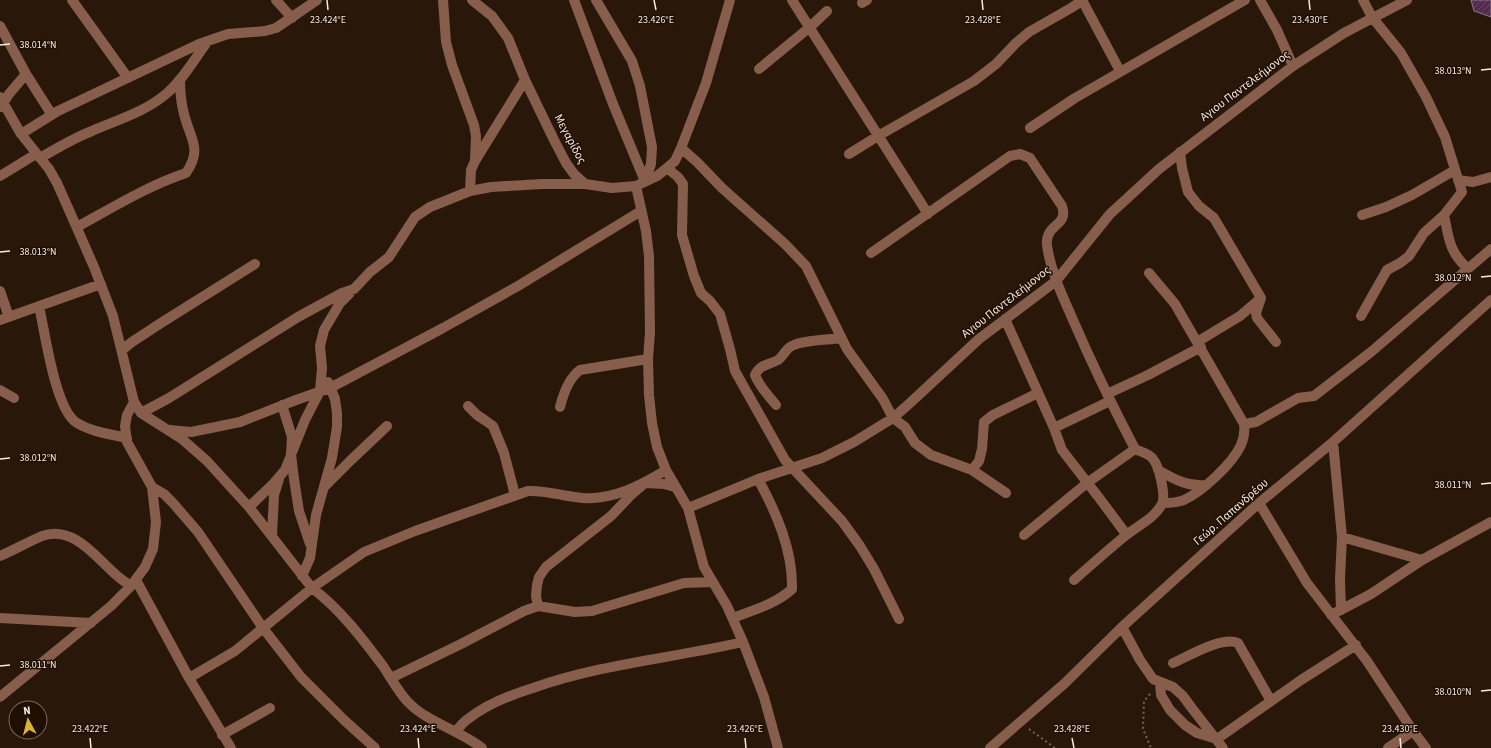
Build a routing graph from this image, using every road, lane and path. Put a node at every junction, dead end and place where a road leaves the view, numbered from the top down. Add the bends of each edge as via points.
1 (72, 0) edge
2 (276, 0) edge
3 (316, 0) edge
4 (443, 0) edge
5 (472, 0) edge
6 (574, 0) edge
7 (596, 0) edge
8 (730, 0) edge
9 (792, 0) edge
10 (1082, 0) edge
11 (1245, 0) edge
12 (1260, 0) edge
13 (1363, 0) edge
14 (1407, 0) edge
15 (827, 11) dead end
16 (1372, 17) junction
17 (292, 18) junction
18 (0, 26) edge
19 (810, 27) junction
20 (208, 41) junction
21 (1293, 66) junction
22 (758, 69) dead end
23 (1120, 71) junction
24 (26, 74) junction
25 (128, 78) junction
26 (180, 79) junction
27 (525, 80) junction
28 (1, 103) edge
29 (52, 115) junction
30 (1030, 128) dead end
31 (21, 134) junction
32 (878, 136) junction
33 (682, 148) junction
34 (1180, 152) junction
35 (849, 154) dead end
36 (38, 156) junction
37 (475, 161) junction
38 (668, 168) junction
39 (1455, 170) junction
40 (0, 176) edge
41 (1491, 177) edge
42 (1458, 180) junction
43 (640, 183) junction
44 (585, 184) junction
45 (470, 191) junction
46 (641, 211) junction
47 (928, 214) junction
48 (1362, 215) dead end
49 (1444, 215) junction
50 (77, 228) junction
51 (1491, 249) edge
52 (871, 252) dead end
53 (256, 264) dead end
54 (1467, 268) junction
55 (1149, 273) dead end
56 (1056, 281) junction
57 (101, 284) junction
58 (354, 289) junction
59 (0, 291) edge
60 (1261, 298) junction
61 (1491, 300) edge
62 (39, 306) junction
63 (1361, 316) dead end
64 (4, 318) edge
65 (1005, 319) junction
66 (841, 338) junction
67 (1276, 342) dead end
68 (1199, 345) junction
69 (122, 350) junction
70 (648, 359) junction
71 (322, 368) junction
72 (330, 388) junction
73 (0, 390) edge
74 (320, 391) junction
75 (1038, 393) junction
76 (14, 398) dead end
77 (1108, 398) junction
78 (134, 402) junction
79 (282, 405) junction
80 (776, 405) dead end
81 (468, 406) dead end
82 (560, 407) dead end
83 (141, 413) junction
84 (893, 418) junction
85 (1244, 424) junction
86 (387, 426) dead end
87 (1054, 428) junction
88 (166, 429) junction
89 (127, 438) junction
90 (1333, 442) junction
91 (1134, 449) junction
92 (291, 454) junction
93 (792, 467) junction
94 (666, 470) junction
95 (972, 470) junction
96 (1158, 470) junction
97 (279, 477) junction
98 (758, 478) junction
99 (1087, 483) junction
100 (645, 484) junction
101 (1207, 485) junction
102 (324, 487) junction
103 (675, 487) junction
104 (152, 488) junction
105 (1006, 493) dead end
106 (515, 495) junction
107 (1163, 503) junction
108 (1260, 503) junction
109 (249, 507) junction
110 (688, 508) junction
111 (1491, 522) edge
112 (1126, 534) junction
113 (1024, 535) dead end
114 (272, 536) junction
115 (1342, 537) junction
116 (311, 549) junction
117 (0, 556) edge
118 (1422, 560) junction
119 (302, 576) junction
120 (1074, 580) dead end
121 (713, 582) junction
122 (133, 583) junction
123 (312, 588) junction
124 (538, 606) junction
125 (1341, 610) junction
126 (1331, 615) junction
127 (0, 618) edge
128 (733, 618) junction
129 (899, 619) dead end
130 (91, 623) junction
131 (1122, 627) junction
132 (263, 628) junction
133 (743, 642) junction
134 (1356, 645) junction
135 (1173, 663) dead end
136 (189, 678) junction
137 (391, 678) junction
138 (1160, 683) junction
139 (0, 697) edge
140 (1271, 702) junction
141 (270, 708) dead end
142 (1020, 723) junction
143 (1413, 731) junction
144 (455, 732) junction
145 (222, 735) junction
146 (1217, 739) junction
147 (231, 748) edge
148 (375, 748) edge
149 (482, 748) edge
150 (778, 748) edge
151 (990, 748) edge
152 (1055, 748) edge
153 (1151, 748) edge
154 (1223, 748) edge
155 (1388, 748) edge
156 (1426, 748) edge

1 - 25 street
2 - 17 street
3 - 17 street
4 - 37 street via 446,42 474,125
5 - 27 street, Μεγαρίδος via 492,16 508,38
6 - 43 street
7 - 43 street via 632,61 640,86 652,147 651,164
8 - 33 street via 706,83
9 - 19 street
10 - 23 street
10 - 32 street via 1029,32 974,81
11 - 23 street
12 - 21 street
13 - 16 street
14 - 16 street, Αγιου Παντελεήμονος
15 - 19 street
16 - 21 street, Αγιου Παντελεήμονος
16 - 39 street via 1401,53 1417,80 1445,137
17 - 20 street via 271,30 228,34
18 - 24 street
19 - 22 street
19 - 32 street
20 - 25 street
20 - 26 street
21 - 34 street, Αγιου Παντελεήμονος
23 - 30 street
24 - 28 street
24 - 29 street
25 - 29 street
26 - 36 street via 167,94 141,110
26 - 50 street via 184,115 195,143 193,159 186,173 138,193
27 - 37 street
27 - 44 street, Μεγαρίδος via 566,163
28 - 31 street
29 - 31 street
31 - 36 street
32 - 35 street
32 - 47 street
33 - 38 street
33 - 66 street via 803,262
34 - 56 street, Αγιου Παντελεήμονος via 1110,214
34 - 60 street via 1188,192 1199,206 1214,218
36 - 40 street
36 - 50 street via 57,183
37 - 45 street via 471,170
38 - 43 street
38 - 93 street via 683,184 682,235 701,293 720,314 735,371 779,450
39 - 42 street
39 - 48 street via 1412,195
41 - 42 street via 1473,182
42 - 49 street via 1462,192
43 - 44 street via 612,188
43 - 46 street
44 - 45 street via 514,185
45 - 58 street via 430,207 415,217 389,257
46 - 70 street via 649,262
46 - 72 street via 518,286
47 - 52 street
47 - 56 street via 1010,156 1020,154 1030,158 1064,213 1063,218 1048,234 1047,244
49 - 54 street via 1450,245 1457,258
49 - 63 street via 1424,233 1409,256 1388,270
50 - 57 street
51 - 54 street
53 - 69 street
54 - 85 street via 1371,352 1314,396 1298,398 1256,422
55 - 68 street via 1175,304
56 - 65 street, Αγιου Παντελεήμονος
56 - 77 street
57 - 62 street
57 - 69 street
58 - 71 street via 340,303 324,330 320,346
58 - 83 street via 298,317
59 - 64 street
60 - 67 street via 1257,318
60 - 68 street
61 - 90 street, Γεώρ. Παπανδρέου
62 - 64 street
62 - 89 street via 58,393 68,415 94,431
65 - 75 street
65 - 84 street, Αγιου Παντελεήμονος via 979,339
66 - 80 street via 793,345 779,359 758,369 755,375 757,380
66 - 84 street
68 - 77 street
68 - 85 street
69 - 78 street
70 - 82 street via 580,370 562,397
70 - 94 street via 648,396 652,423
71 - 72 street
71 - 74 street
72 - 74 street
72 - 102 street via 337,413 337,427
73 - 76 street
74 - 79 street
74 - 92 street
75 - 87 street
75 - 95 street via 984,422 979,462
77 - 87 street
77 - 91 street
78 - 83 street
78 - 89 street via 125,426
79 - 88 street via 240,422 214,428 191,432
79 - 92 street via 292,437
81 - 106 street via 492,426 504,453
83 - 88 street
84 - 93 street, Αγιου Παντελεήμονος via 822,458
84 - 95 street via 905,427 915,443 931,455
85 - 101 street via 1245,433 1241,445 1229,463
86 - 102 street
87 - 99 street via 1062,450
88 - 109 street via 182,439 206,461
89 - 104 street via 133,455
90 - 108 street, Γεώρ. Παπανδρέου
90 - 115 street
91 - 96 street via 1149,454
91 - 99 street
92 - 97 street
92 - 116 street via 299,511
93 - 98 street, Αγιου Παντελεήμονος
93 - 129 street via 842,521 860,546
94 - 100 street
94 - 103 street
95 - 105 street
96 - 101 street via 1187,484
96 - 107 street
97 - 109 street
97 - 114 street via 274,495
98 - 110 street, Αγιου Παντελεήμονος
98 - 128 street via 773,506 782,532 792,574 792,589 767,605
99 - 112 street
99 - 113 street
100 - 103 street
100 - 106 street via 622,492 583,498 540,490
100 - 124 street via 611,516 546,567 537,585
101 - 107 street via 1185,500
102 - 116 street via 316,515
103 - 110 street
104 - 122 street via 156,522 153,550
104 - 132 street via 173,502 198,532
106 - 123 street via 364,552
107 - 112 street via 1152,515
108 - 126 street via 1307,583
108 - 131 street, Γεώρ. Παπανδρέου
109 - 114 street
110 - 121 street via 704,567
111 - 118 street
112 - 120 street
114 - 119 street
115 - 118 street
115 - 125 street
116 - 119 street
117 - 122 street via 43,536 66,535 79,541 116,575
118 - 125 street via 1371,594
119 - 123 street
121 - 124 street via 684,583 592,611 575,612
121 - 128 street
122 - 130 street
122 - 136 street
123 - 132 street
123 - 137 street via 355,629
124 - 137 street
125 - 126 street
126 - 134 street
127 - 130 street
128 - 133 street
130 - 139 street
131 - 138 street via 1148,673
131 - 142 street, Γεώρ. Παπανδρέου
132 - 136 street via 235,650
132 - 148 street via 301,677
133 - 144 street via 596,670 546,683 494,703 467,720
133 - 150 street via 764,697
134 - 140 street
134 - 143 street
135 - 140 street via 1215,644 1234,641 1238,643
136 - 145 street
137 - 144 street via 407,701 422,714
138 - 146 street via 1173,687 1183,696
138 - 146 street via 1161,695 1170,710 1185,725 1197,733
138 - 153 path via 1144,701 1143,729
140 - 146 street
141 - 145 street
142 - 151 street, Γεώρ. Παπανδρέου
142 - 152 path
143 - 155 street
143 - 156 street
144 - 149 street
145 - 147 street
146 - 154 street

